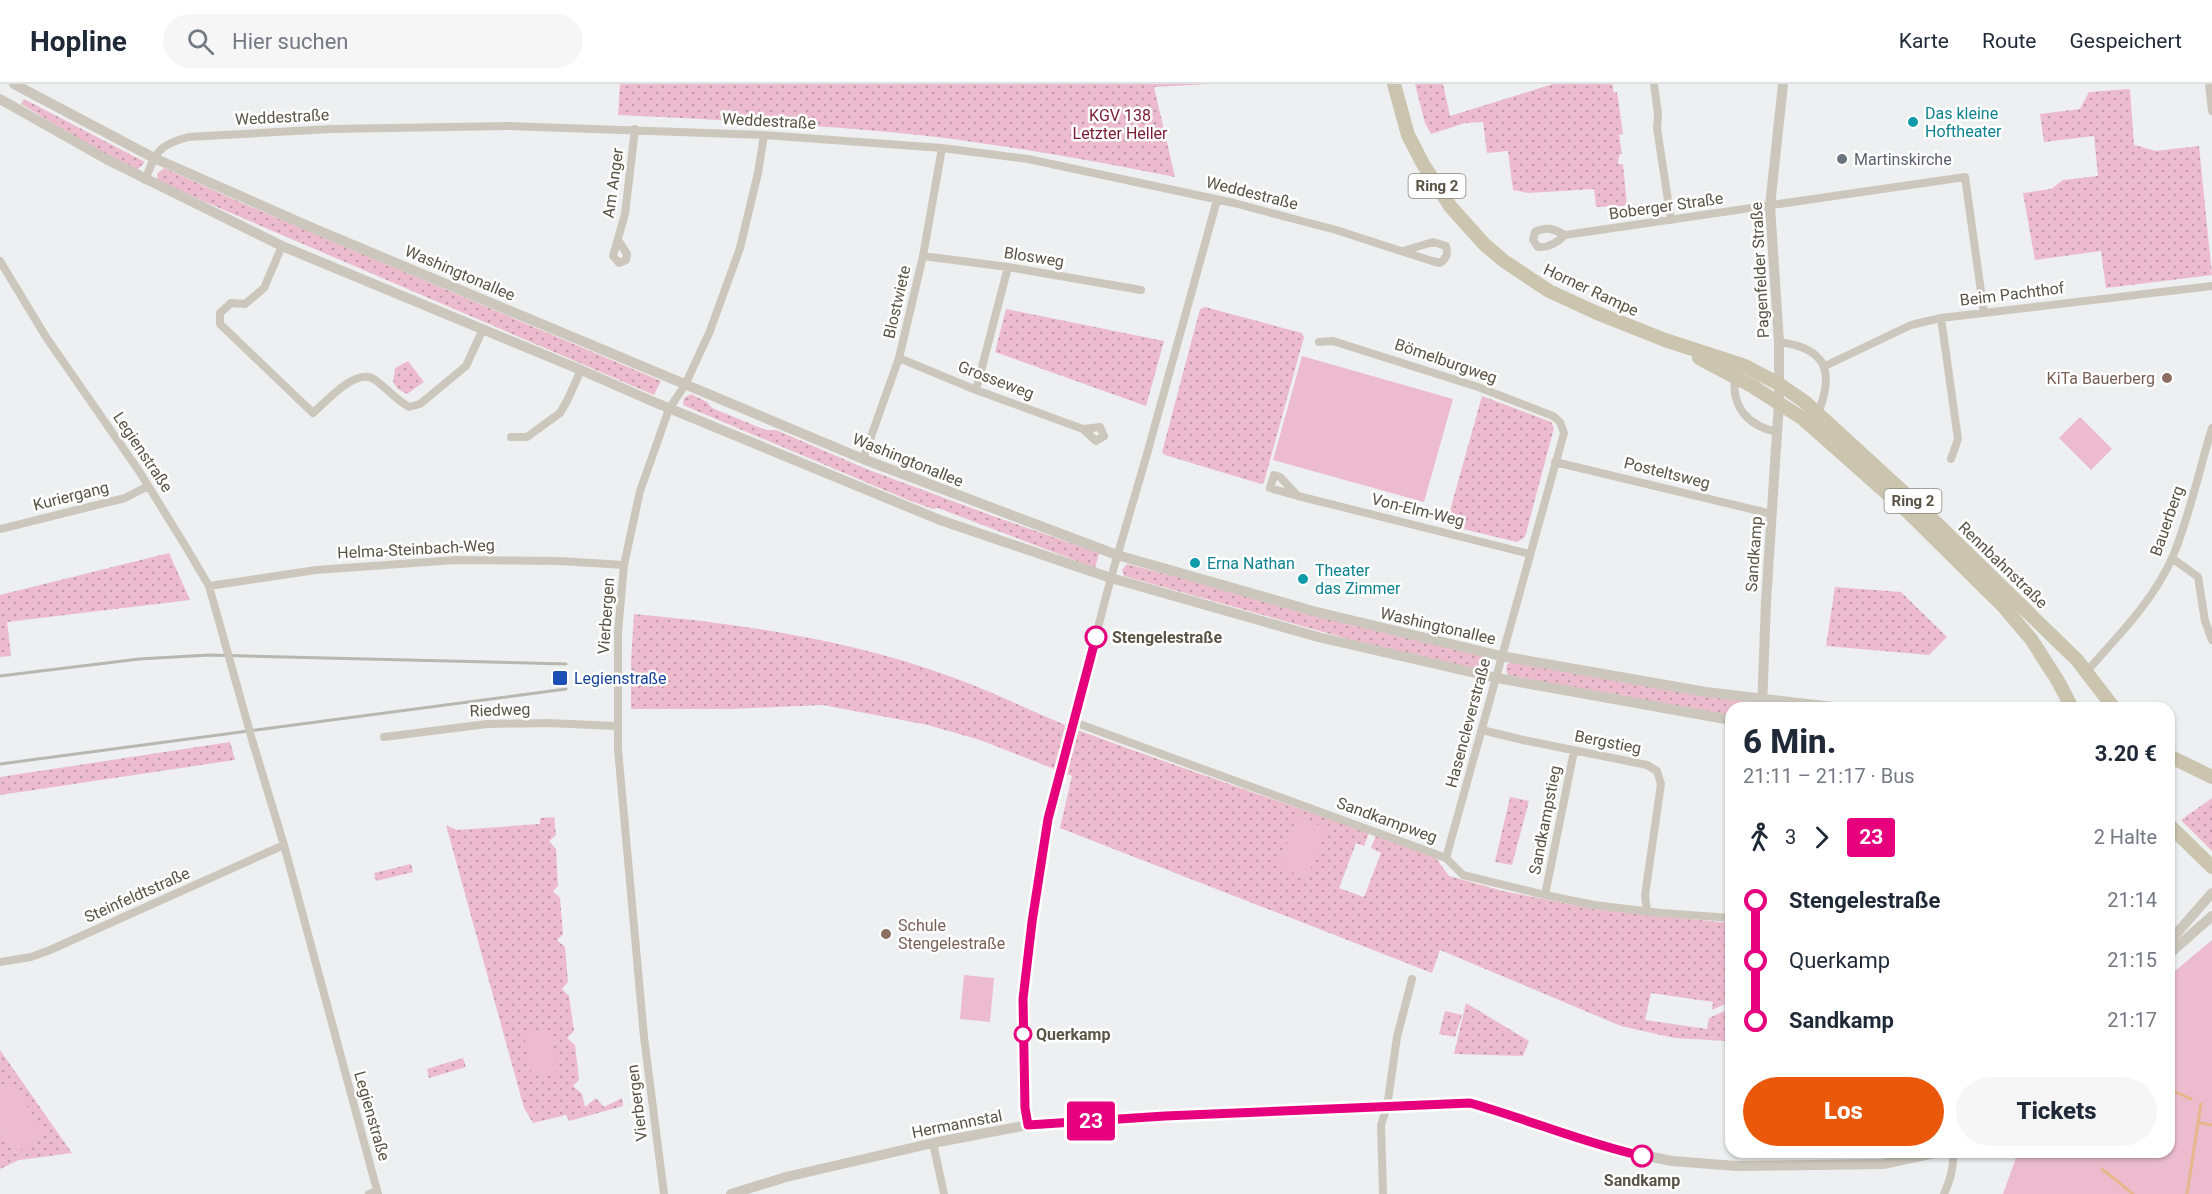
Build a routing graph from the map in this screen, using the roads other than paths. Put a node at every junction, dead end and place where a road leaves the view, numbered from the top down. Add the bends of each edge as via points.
1 (14, 84) edge
2 (1394, 84) edge
3 (1654, 84) edge
4 (1783, 84) edge
5 (2209, 84) edge
6 (27, 88) edge
7 (0, 99) edge
8 (2212, 111) edge
9 (635, 129) junction
10 (764, 135) junction
11 (942, 148) junction
12 (154, 158) junction
13 (145, 180) junction
14 (1217, 200) junction
15 (1770, 206) junction
16 (1671, 220) junction
17 (1565, 235) dead end
18 (618, 240) dead end
19 (282, 246) junction
20 (1402, 251) junction
21 (923, 256) junction
22 (0, 261) edge
23 (1008, 267) junction
24 (2212, 286) edge
25 (1140, 290) dead end
26 (1984, 313) junction
27 (1941, 318) junction
28 (483, 329) junction
29 (1665, 340) junction
30 (1319, 342) dead end
31 (1779, 342) junction
32 (899, 358) junction
33 (1825, 366) junction
34 (581, 370) junction
35 (1735, 377) junction
36 (1779, 384) junction
37 (685, 385) junction
38 (976, 390) junction
39 (1779, 402) junction
40 (669, 409) junction
41 (1818, 413) junction
42 (1560, 422) joint
43 (2212, 428) edge
44 (1083, 429) dead end
45 (1777, 432) junction
46 (511, 437) dead end
47 (863, 459) junction
48 (1951, 459) dead end
49 (1555, 462) junction
50 (148, 486) junction
51 (1298, 496) dead end
52 (1772, 514) junction
53 (0, 530) edge
54 (1530, 554) junction
55 (1117, 555) junction
56 (2172, 558) junction
57 (624, 565) junction
58 (1111, 578) junction
59 (209, 586) junction
60 (2212, 640) edge
61 (1502, 656) junction
62 (2087, 671) junction
63 (1497, 678) junction
64 (1751, 702) edge
65 (1762, 702) edge
66 (2069, 702) edge
67 (2110, 702) edge
68 (1725, 719) edge
69 (1074, 723) junction
70 (617, 726) junction
71 (1482, 730) junction
72 (384, 737) dead end
73 (1574, 751) junction
74 (2175, 759) edge
75 (2212, 777) edge
76 (2175, 831) edge
77 (284, 844) junction
78 (1446, 858) junction
79 (2212, 867) edge
80 (2212, 893) edge
81 (1545, 895) junction
82 (1647, 911) junction
83 (2212, 916) edge
84 (1725, 918) edge
85 (2175, 935) edge
86 (2175, 949) edge
87 (0, 963) edge
88 (1412, 979) dead end
89 (1387, 1107) junction
90 (1028, 1125) junction
91 (933, 1143) junction
92 (1912, 1158) edge
93 (1954, 1158) edge
94 (375, 1193) edge
95 (664, 1194) edge
96 (731, 1194) edge
97 (944, 1194) edge
98 (1383, 1194) edge
99 (1944, 1194) edge

1 - 6 street, Washingtonallee
2 - 29 main road, Horner Rampe / Ring 2 via 1408,135 1435,184 1484,244 1549,291
3 - 16 street
4 - 15 street, Pagenfelder Straße
5 - 8 street
6 - 12 street, Washingtonallee
7 - 13 street
9 - 10 street, Weddestraße
9 - 12 street, Weddestraße via 415,127 188,136 167,143
9 - 18 street, Am Anger via 627,206
10 - 11 street, Weddestraße
10 - 37 street, Vierbergen via 740,248 710,331
11 - 14 street, Weddestraße via 1028,159
11 - 21 street, Blostwiete
12 - 13 street, Weddestraße
12 - 37 street, Washingtonallee
13 - 19 street
14 - 20 street, Weddestraße
14 - 55 street
15 - 16 street, Boberger Straße
15 - 26 street, Boberger Straße via 1965,177
15 - 31 street, Pagenfelder Straße
16 - 17 street, Boberger Straße
19 - 28 street
19 - 28 street via 264,288 245,304 231,303 220,313 220,324 313,413 363,375 370,376 409,407 420,404 466,366
20 - 20 street, Weddestraße via 1440,262 1447,253 1446,246 1433,242
21 - 23 street, Blosweg
21 - 32 street, Blostwiete
22 - 50 street, Legienstraße via 46,337
23 - 25 street, Blosweg
23 - 38 street
24 - 26 street, Beim Pachthof
26 - 27 street, Beim Pachthof
27 - 33 street, Beim Pachthof via 1911,325
27 - 48 street via 1958,439
28 - 34 street
29 - 35 main road, Horner Rampe / Ring 2
29 - 36 main road, Horner Rampe / Ring 2 via 1745,366
30 - 42 street, Bömelburgweg via 1333,341 1478,387
31 - 33 street via 1803,347
31 - 36 street, Pagenfelder Straße
32 - 38 street, Grosseweg
32 - 47 street, Blostwiete
33 - 41 street via 1827,381
34 - 40 street
34 - 46 street via 560,412 527,437
35 - 39 main road, Horner Rampe / Ring 2
35 - 45 street via 1736,400 1742,412 1762,429
36 - 39 street
36 - 41 main road, Rennbahnstraße / Ring 2
37 - 40 street, Vierbergen
37 - 47 street, Washingtonallee
38 - 44 street, Grosseweg
39 - 45 street, Sandkamp
39 - 66 main road, Rennbahnstraße / Ring 2 via 1883,488 2003,606 2031,639
40 - 57 street, Vierbergen via 640,491
40 - 58 street via 939,520
41 - 62 main road, Rennbahnstraße / Ring 2
42 - 49 street, Hasencleverstraße via 1564,433
43 - 56 street, Bauerberg
45 - 52 street, Sandkamp
47 - 55 street, Washingtonallee
49 - 52 street, Posteltsweg
49 - 54 street, Hasencleverstraße
50 - 53 street, Kuriergang via 125,498
50 - 59 street, Legienstraße
51 - 54 street, Von-Elm-Weg
52 - 65 street, Sandkamp
54 - 61 street, Hasencleverstraße
55 - 58 street
55 - 61 street, Washingtonallee via 1313,611
56 - 60 street via 2198,577
56 - 62 street, Bauerberg via 2150,598
57 - 59 street, Helma-Steinbach-Weg via 456,560 316,570
57 - 70 street, Vierbergen via 618,632
58 - 63 street via 1318,637
58 - 69 street
59 - 77 street, Legienstraße, bridge
61 - 63 street, Hasencleverstraße
61 - 64 street, Washingtonallee
62 - 67 main road, Rennbahnstraße / Ring 2
63 - 68 street
63 - 71 street, Hasencleverstraße
69 - 78 street, Sandkampweg
69 - 90 street via 1048,819 1023,999
70 - 72 street, Riedweg via 487,724
70 - 95 street, Vierbergen via 644,1037
71 - 73 street, Bergstieg
71 - 78 street, Hasencleverstraße
73 - 81 street, Sandkampstieg
73 - 82 street, Bergstieg via 1647,765 1660,776 1645,894
74 - 75 main road
76 - 79 main road
77 - 87 street, Steinfeldtstraße via 50,950
77 - 94 street, Legienstraße
78 - 81 street, Sandkampweg via 1463,875
80 - 85 street
81 - 82 street, Sandkampweg
82 - 84 street, Sandkampweg
83 - 86 street
88 - 89 street via 1397,1037
89 - 90 street, Hermannstal
89 - 92 street, Hermannstal via 1470,1103 1617,1150 1699,1164 1884,1164
89 - 98 street via 1381,1125
90 - 91 street, Hermannstal
91 - 96 street, Hermannstal via 786,1177
91 - 97 street
93 - 99 street

